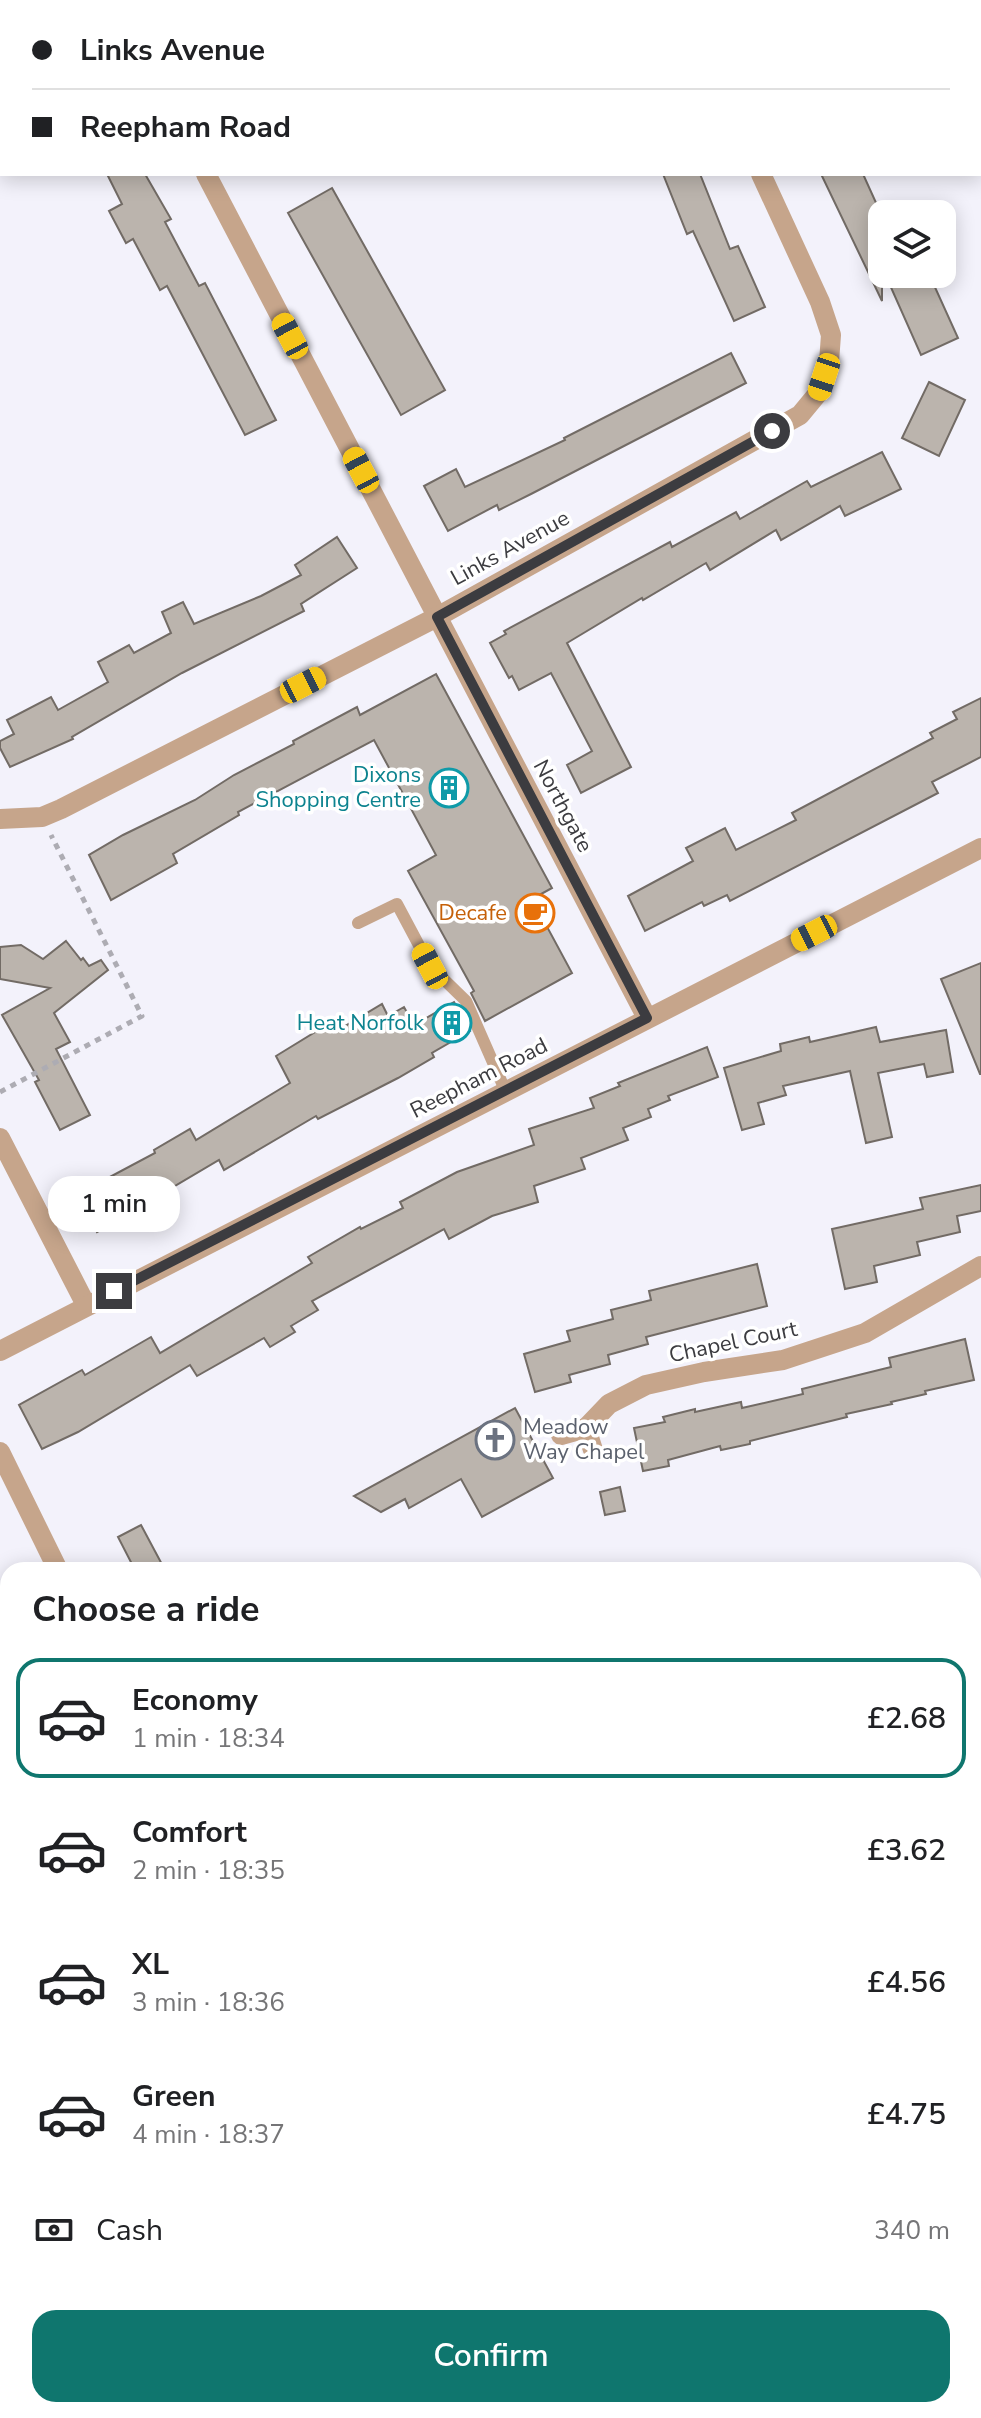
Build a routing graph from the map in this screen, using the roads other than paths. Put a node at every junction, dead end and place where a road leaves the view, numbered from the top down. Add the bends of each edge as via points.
1 (207, 176) edge
2 (762, 176) edge
3 (437, 617) junction
4 (0, 819) edge
5 (981, 848) edge
6 (358, 923) dead end
7 (647, 1018) junction
8 (506, 1092) junction
9 (0, 1138) edge
10 (981, 1266) edge
11 (86, 1305) junction
12 (0, 1351) edge
13 (586, 1428) junction
14 (561, 1435) dead end
15 (593, 1450) dead end
16 (0, 1452) edge
17 (54, 1562) edge

1 - 3 street, Northgate
2 - 3 street, Links Avenue via 831,335 819,392 800,415
3 - 4 street, Links Avenue via 42,817
3 - 7 street, Northgate
5 - 7 street, Reepham Road
6 - 8 lane via 397,904 430,966 466,1001
7 - 8 street, Reepham Road
8 - 11 street, Reepham Road
9 - 11 street
10 - 13 street, Chapel Court via 865,1333 783,1360 646,1385 609,1404
11 - 12 street, Reepham Road
13 - 14 street, Chapel Court
13 - 15 street
16 - 17 street

